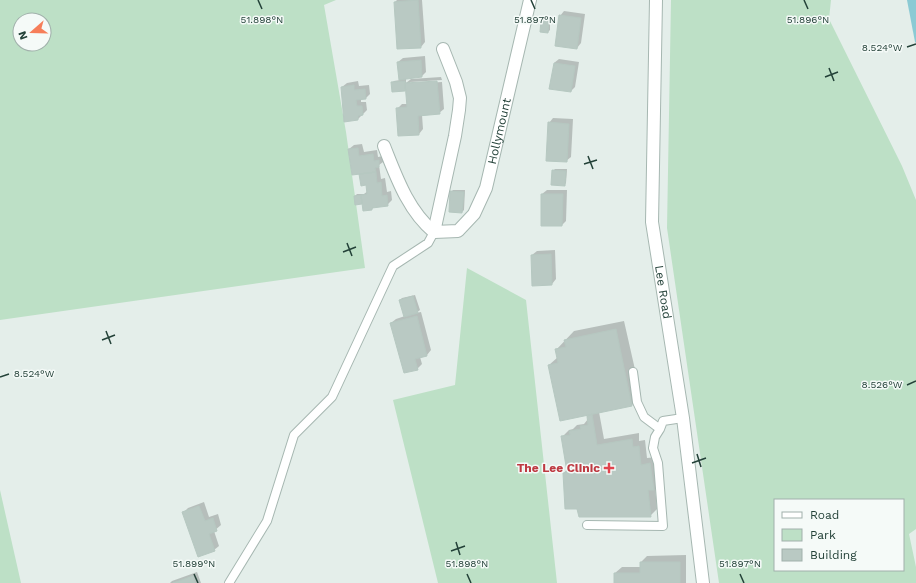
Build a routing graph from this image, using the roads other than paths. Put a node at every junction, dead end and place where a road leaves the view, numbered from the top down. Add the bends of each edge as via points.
1 (530, 0) edge
2 (656, 0) edge
3 (443, 49) dead end
4 (384, 146) dead end
5 (434, 232) junction
6 (633, 372) dead end
7 (683, 418) junction
8 (660, 429) junction
9 (587, 525) dead end
10 (229, 583) edge
11 (703, 583) edge

1 - 5 street, Hollymount via 486,188 474,214 458,231
2 - 7 street, Lee Road via 652,222
3 - 5 street via 460,98 455,136
4 - 5 street via 410,203
5 - 10 lane via 428,243 393,266 332,397 294,435 267,521
6 - 8 lane via 637,402 644,417
7 - 8 lane via 663,421
7 - 11 street, Lee Road
8 - 9 lane via 653,448 658,464 663,526

